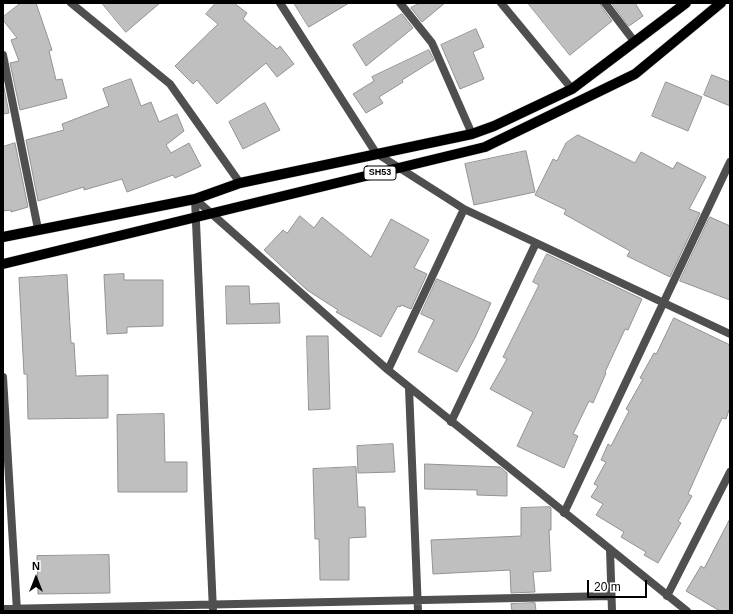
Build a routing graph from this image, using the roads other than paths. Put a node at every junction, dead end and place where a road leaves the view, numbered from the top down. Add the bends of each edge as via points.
1 (71, 3) edge
2 (280, 3) edge
3 (400, 3) edge
4 (501, 3) edge
5 (605, 3) edge
6 (686, 3) edge
7 (722, 3) edge
8 (634, 41) junction
9 (3, 55) edge
10 (572, 89) junction
11 (472, 134) junction
12 (376, 153) junction
13 (730, 162) edge
14 (400, 169) junction
15 (240, 184) junction
16 (196, 199) junction
17 (464, 209) junction
18 (212, 214) junction
19 (196, 218) junction
20 (38, 229) junction
21 (3, 237) edge
22 (536, 243) junction
23 (3, 264) edge
24 (663, 302) junction
25 (730, 334) edge
26 (388, 370) junction
27 (3, 377) edge
28 (409, 388) junction
29 (451, 422) junction
30 (730, 472) edge
31 (564, 513) junction
32 (610, 549) junction
33 (611, 596) junction
34 (667, 596) junction
35 (418, 600) junction
36 (213, 608) edge
37 (3, 609) edge
38 (17, 610) edge
39 (418, 611) edge
40 (612, 611) edge
41 (687, 611) edge

1 - 15 street via 170,84
2 - 12 street
3 - 11 street via 432,43
4 - 10 street
5 - 8 street
6 - 8 main road, SH53
7 - 14 main road, SH53 via 635,74 486,148
8 - 10 main road, SH53
9 - 20 street
10 - 11 main road, SH53
11 - 12 main road, SH53
12 - 14 street
12 - 15 main road, SH53
13 - 24 street
14 - 17 street
14 - 18 main road, SH53
15 - 16 main road, SH53
16 - 18 street
16 - 19 street
16 - 20 main road, SH53
17 - 22 street
17 - 26 street
18 - 19 main road, SH53
18 - 26 street
19 - 23 main road, SH53
19 - 36 street
20 - 21 main road, SH53
22 - 24 street
22 - 29 street
24 - 25 street
24 - 31 street
26 - 28 street
27 - 38 street
28 - 29 street
28 - 35 street
29 - 31 street
30 - 34 street
31 - 32 street
32 - 33 street
32 - 34 street
33 - 35 street
33 - 40 street
34 - 41 street
35 - 36 street
35 - 39 street
36 - 38 street
37 - 38 street

